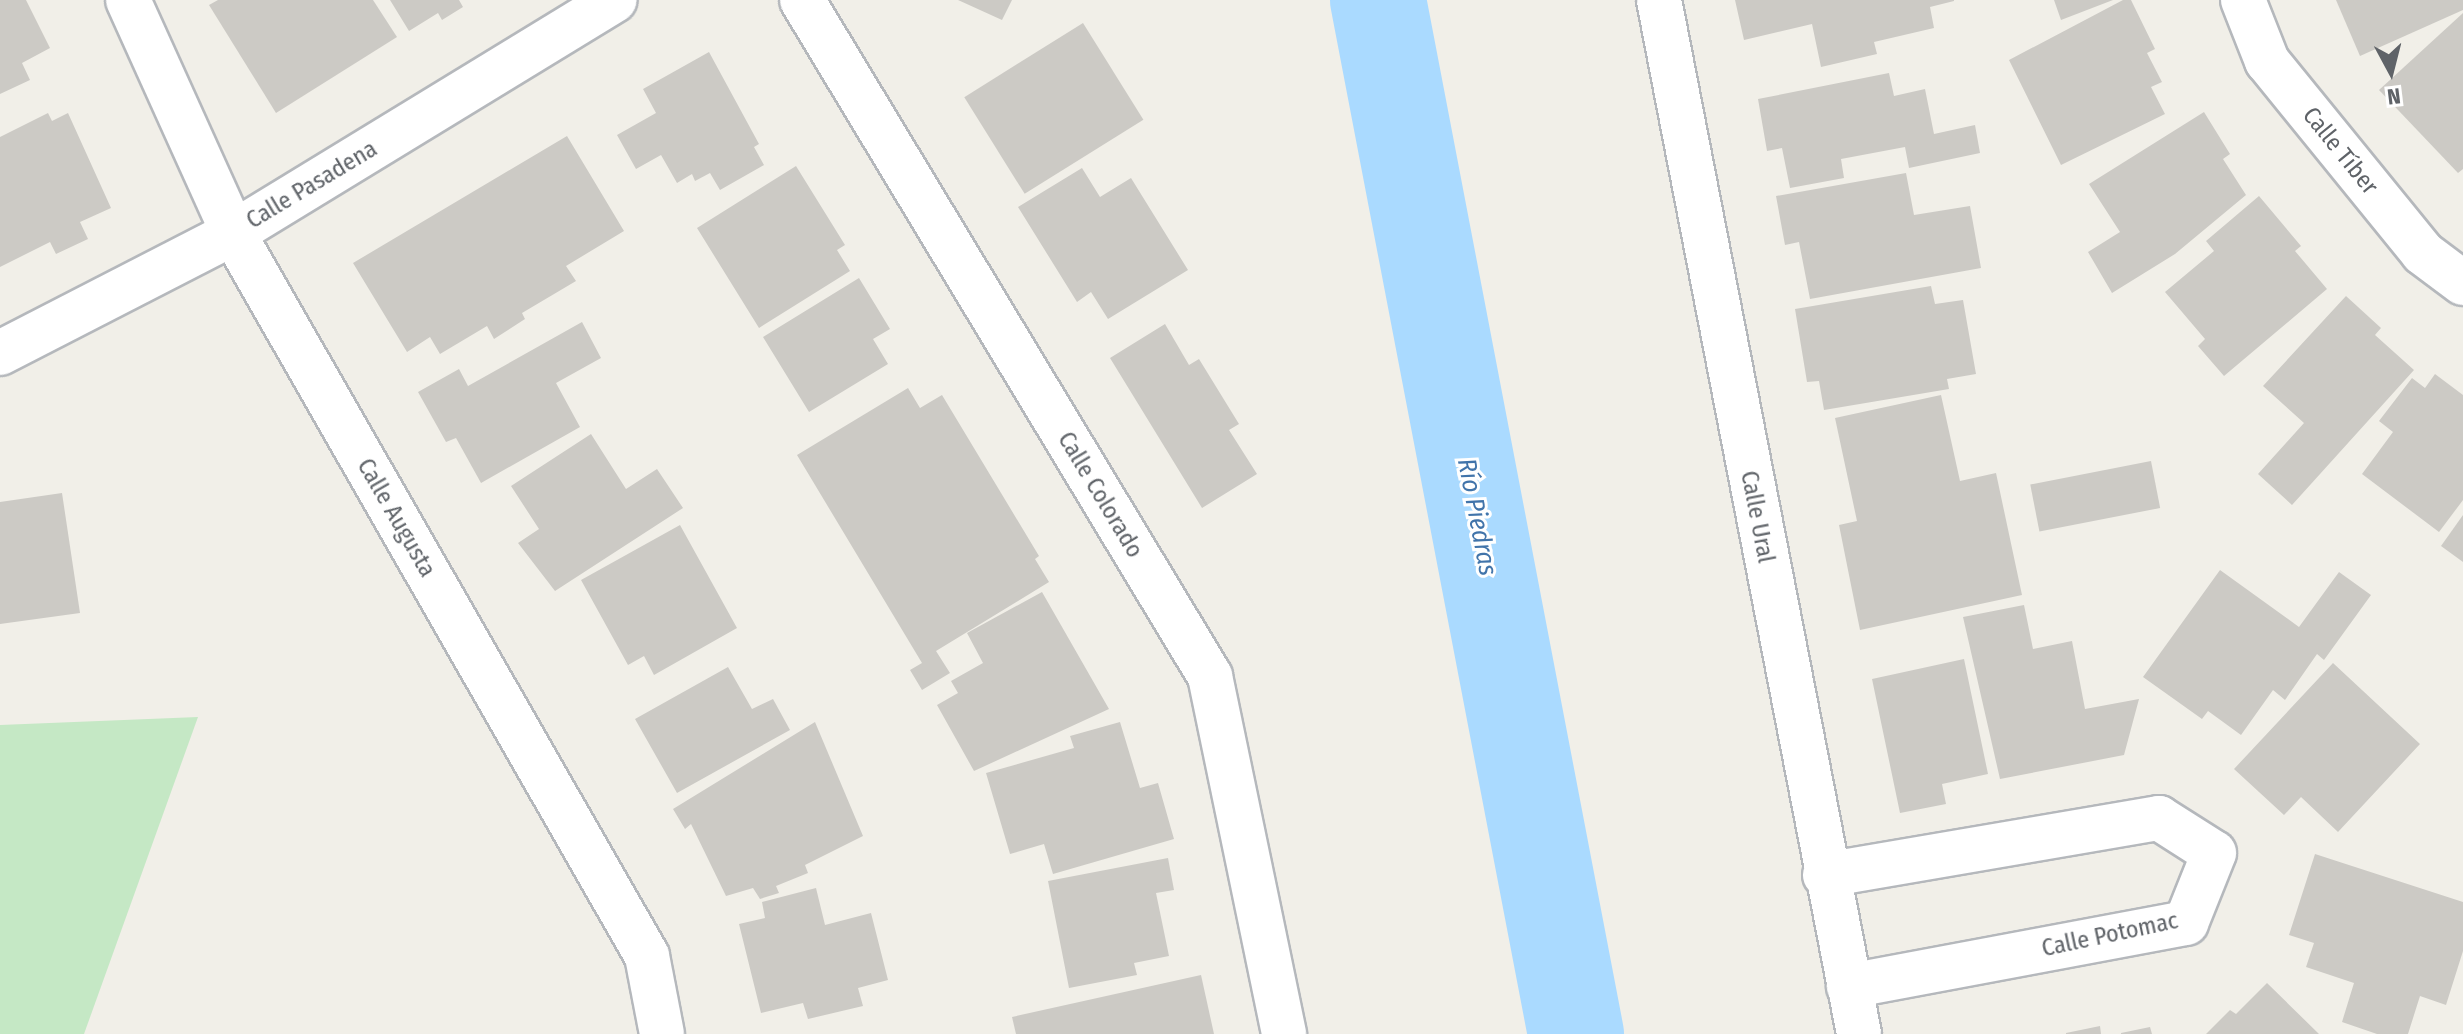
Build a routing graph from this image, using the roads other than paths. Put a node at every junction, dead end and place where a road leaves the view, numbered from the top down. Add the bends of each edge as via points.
1 (128, 0) edge
2 (615, 0) edge
3 (802, 0) edge
4 (1659, 0) edge
5 (2243, 0) edge
6 (233, 233) junction
7 (2463, 283) edge
8 (0, 353) edge
9 (1825, 875) junction
10 (1849, 986) junction
11 (662, 1034) edge
12 (1284, 1034) edge
13 (1859, 1034) edge

1 - 6 street, Calle Augusta
2 - 6 street, Calle Pasadena
3 - 12 street, Calle Colorado via 1210,676
4 - 9 street, Calle Ural
5 - 7 street, Calle Tíber via 2267,61 2423,253
6 - 8 street, Calle Pasadena
6 - 11 street, Calle Augusta via 647,956
9 - 10 street, Calle Ural
9 - 10 street, Calle Potomac via 2159,818 2214,853 2186,923
10 - 13 street, Calle Ural

